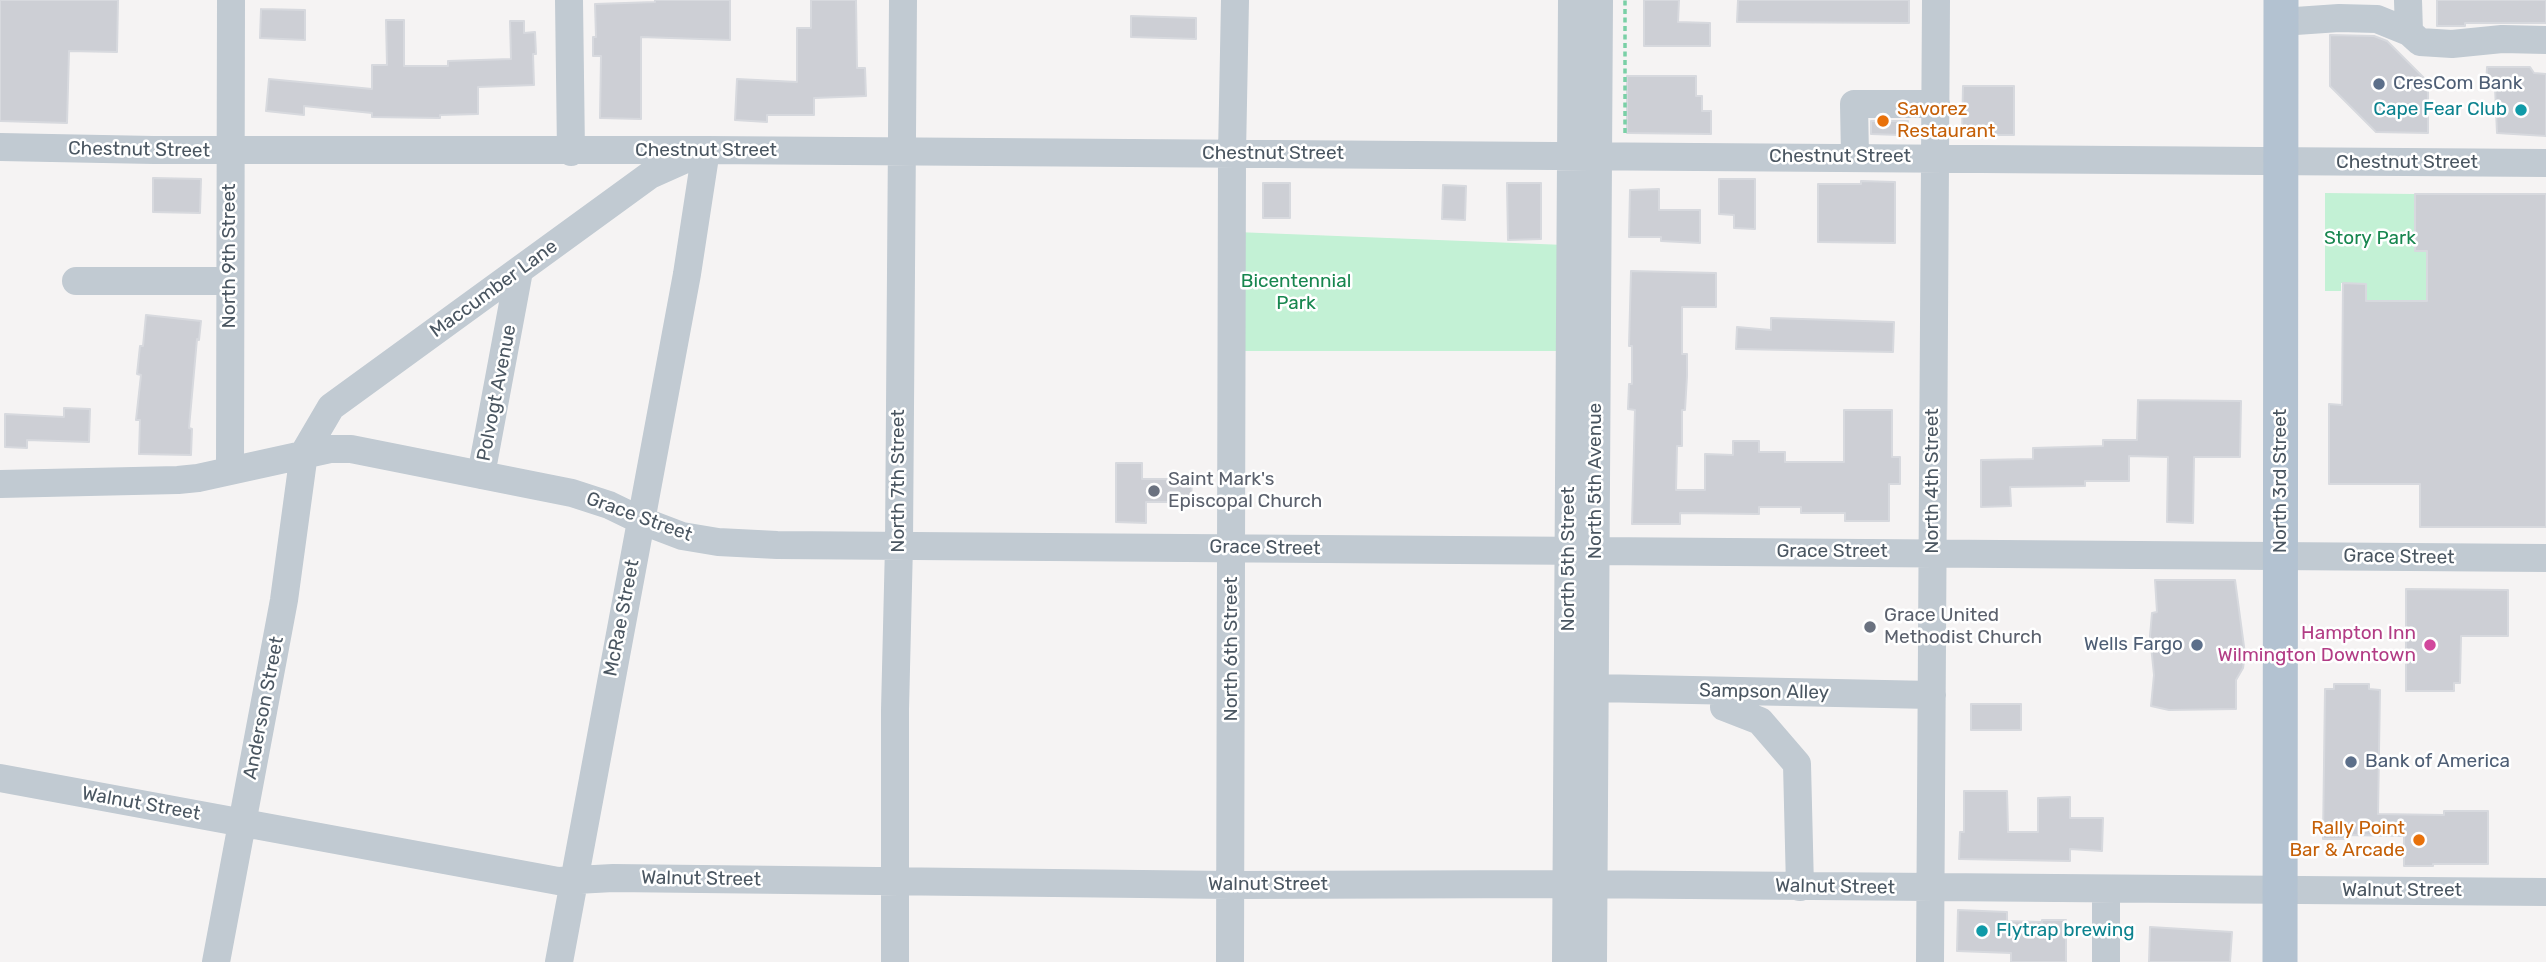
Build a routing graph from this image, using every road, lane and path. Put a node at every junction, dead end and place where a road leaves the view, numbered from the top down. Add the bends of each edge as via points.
1 (231, 0) edge
2 (569, 0) edge
3 (903, 0) edge
4 (1236, 0) edge
5 (1572, 0) edge
6 (1599, 0) edge
7 (1625, 0) edge
8 (1936, 0) edge
9 (2408, 0) edge
10 (2281, 11) edge
11 (2409, 32) junction
12 (2546, 40) edge
13 (1936, 104) junction
14 (0, 147) edge
15 (706, 150) junction
16 (230, 151) junction
17 (571, 152) junction
18 (900, 152) junction
19 (1232, 154) junction
20 (1598, 156) junction
21 (1855, 157) junction
22 (1935, 158) junction
23 (2281, 162) junction
24 (2546, 163) edge
25 (519, 271) junction
26 (76, 281) dead end
27 (230, 281) junction
28 (304, 453) junction
29 (230, 471) junction
30 (481, 475) junction
31 (0, 484) edge
32 (640, 520) junction
33 (899, 545) junction
34 (1232, 548) junction
35 (1582, 552) junction
36 (1933, 553) junction
37 (2281, 555) junction
38 (2546, 558) edge
39 (1596, 688) junction
40 (1932, 695) junction
41 (1724, 707) dead end
42 (0, 778) edge
43 (242, 822) junction
44 (573, 881) junction
45 (895, 881) junction
46 (1580, 884) junction
47 (1230, 885) junction
48 (1800, 887) junction
49 (1930, 888) junction
50 (2106, 890) junction
51 (2280, 890) junction
52 (2546, 892) edge
53 (216, 962) edge
54 (558, 962) edge
55 (895, 962) edge
56 (1230, 962) edge
57 (1566, 962) edge
58 (1593, 962) edge
59 (1930, 962) edge
60 (2106, 962) edge
61 (2280, 962) edge

1 - 16 street, North 9th Street
2 - 17 street
3 - 18 street, North 7th Street
4 - 19 street, North 6th Street
5 - 20 street
6 - 20 street
7 - 20 path
8 - 13 street, North 4th Street
9 - 11 street
10 - 11 street via 2377,19
10 - 23 main road, North 3rd Street
11 - 12 street via 2420,42 2431,43
13 - 21 street via 1854,104
13 - 22 street, North 4th Street
14 - 16 street, Chestnut Street
15 - 17 street, Chestnut Street
15 - 18 street, Chestnut Street
15 - 25 street, Maccumber Lane via 650,175
15 - 32 street, McRae Street
16 - 17 street, Chestnut Street
16 - 27 street, North 9th Street
18 - 19 street, Chestnut Street
18 - 33 street, North 7th Street
19 - 20 street, Chestnut Street
19 - 34 street, North 6th Street
20 - 21 street, Chestnut Street
20 - 35 street, North 5th Street
21 - 22 street, Chestnut Street
22 - 23 street, Chestnut Street
22 - 36 street, North 4th Street
23 - 24 street, Chestnut Street
23 - 37 main road, North 3rd Street
25 - 28 street, Maccumber Lane via 331,407
25 - 30 street, Polvogt Avenue
26 - 27 street
27 - 29 street, North 9th Street
28 - 29 street, Grace Street
28 - 30 street, Grace Street via 351,449
28 - 43 street, Anderson Street via 284,600
29 - 31 street, Grace Street via 178,480
30 - 32 street, Grace Street via 572,493
32 - 33 street, Grace Street via 682,536 718,542
32 - 44 street, McRae Street
33 - 34 street, Grace Street
33 - 45 street, North 7th Street
34 - 35 street, Grace Street
34 - 47 street, North 6th Street
35 - 36 street, Grace Street
35 - 39 street, North 5th Avenue
35 - 46 street, North 5th Street
36 - 37 street, Grace Street
36 - 40 street, North 4th Street
37 - 38 street, Grace Street
37 - 51 main road, North 3rd Street
39 - 40 street, Sampson Alley
39 - 46 street, North 5th Avenue
40 - 49 street, North 4th Street
41 - 48 street via 1760,721 1797,764
42 - 43 street, Walnut Street
43 - 44 street, Walnut Street
43 - 53 street, Anderson Street
44 - 45 street, Walnut Street
44 - 54 street, McRae Street
45 - 47 street, Walnut Street
45 - 55 street, North 7th Street
46 - 47 street, Walnut Street
46 - 48 street, Walnut Street
46 - 57 street, North 5th Street
46 - 58 street, North 5th Avenue
47 - 56 street, North 6th Street
48 - 49 street, Walnut Street
49 - 50 street, Walnut Street
49 - 59 street, North 4th Street
50 - 51 street, Walnut Street
50 - 60 street
51 - 52 street, Walnut Street
51 - 61 main road, North 3rd Street

